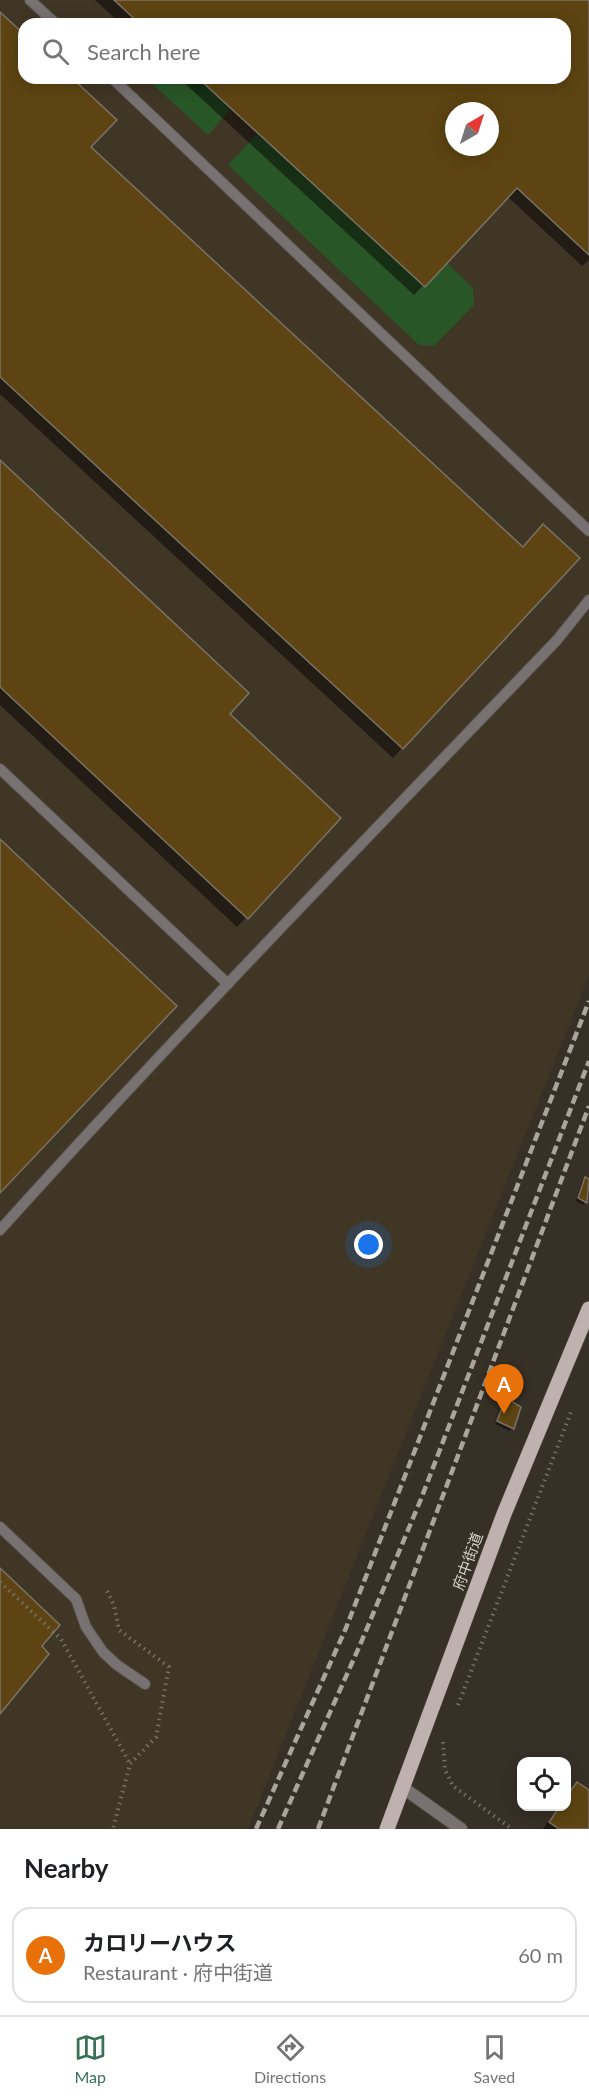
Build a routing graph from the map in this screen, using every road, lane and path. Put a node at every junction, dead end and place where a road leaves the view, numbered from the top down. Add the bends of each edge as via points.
1 (30, 0) edge
2 (50, 18) edge
3 (118, 84) edge
4 (589, 531) edge
5 (589, 600) edge
6 (0, 769) edge
7 (228, 984) junction
8 (0, 1230) edge
9 (589, 1309) edge
10 (572, 1411) dead end
11 (0, 1527) edge
12 (0, 1582) edge
13 (107, 1591) dead end
14 (145, 1684) dead end
15 (456, 1711) dead end
16 (447, 1733) dead end
17 (130, 1764) junction
18 (402, 1787) junction
19 (113, 1829) edge
20 (387, 1829) edge
21 (461, 1829) edge
22 (512, 1829) edge

1 - 2 lane
3 - 4 lane
5 - 7 lane via 557,640
6 - 7 lane
7 - 8 lane
9 - 18 main road, 府中街道 via 504,1514
10 - 15 path
11 - 14 lane via 76,1599 86,1627 103,1652
12 - 17 path via 61,1639
13 - 17 path via 119,1630 170,1667 156,1737
16 - 22 path via 443,1744 445,1770 453,1786
17 - 19 path
18 - 20 main road, 府中街道
18 - 21 street

